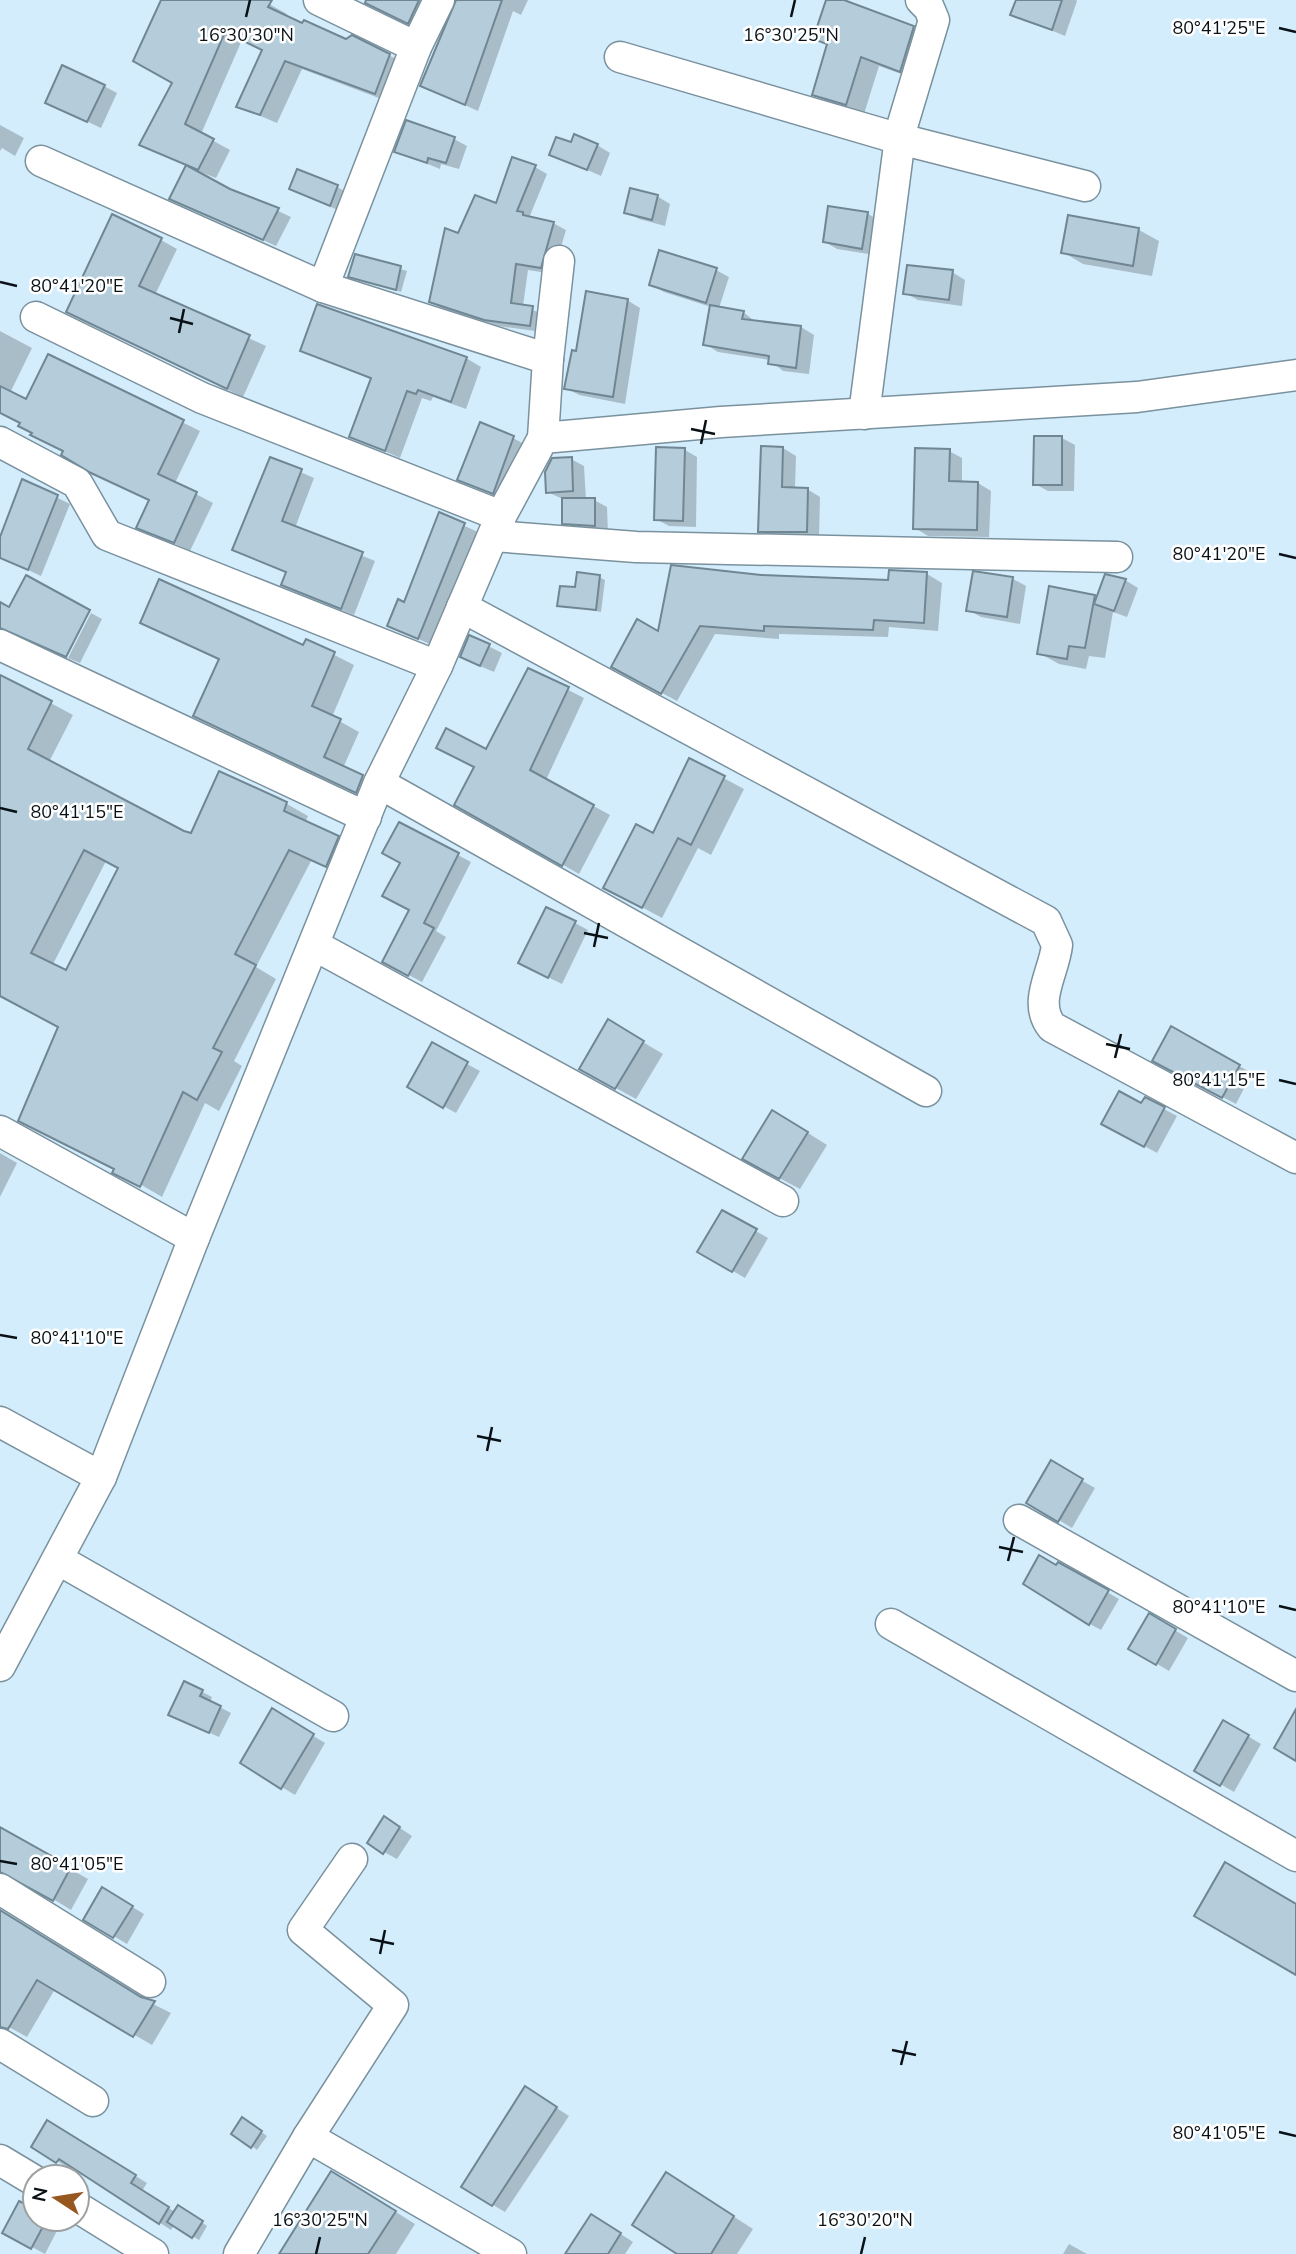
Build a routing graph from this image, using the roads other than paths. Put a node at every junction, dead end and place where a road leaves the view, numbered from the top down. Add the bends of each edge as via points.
1 (319, 0) edge
2 (439, 0) edge
3 (921, 0) edge
4 (416, 47) junction
5 (620, 57) dead end
6 (900, 139) junction
7 (41, 161) dead end
8 (1085, 186) dead end
9 (559, 261) dead end
10 (323, 287) junction
11 (36, 317) dead end
12 (548, 359) junction
13 (1296, 375) edge
14 (864, 414) junction
15 (543, 438) junction
16 (2, 447) edge
17 (497, 526) junction
18 (1117, 556) dead end
19 (462, 607) junction
20 (0, 645) edge
21 (436, 666) junction
22 (379, 783) junction
23 (366, 817) junction
24 (314, 945) junction
25 (926, 1091) dead end
26 (0, 1131) edge
27 (1296, 1158) edge
28 (783, 1201) dead end
29 (194, 1238) junction
30 (0, 1422) edge
31 (101, 1477) junction
32 (1019, 1520) dead end
33 (59, 1560) junction
34 (891, 1624) dead end
35 (1, 1662) edge
36 (1296, 1676) edge
37 (333, 1716) dead end
38 (1296, 1856) edge
39 (352, 1859) dead end
40 (0, 1889) edge
41 (150, 1982) dead end
42 (0, 2044) edge
43 (93, 2101) dead end
44 (309, 2137) junction
45 (0, 2160) edge
46 (21, 2173) edge
47 (91, 2216) edge
48 (153, 2254) edge
49 (240, 2254) edge
50 (511, 2254) edge

1 - 4 street
2 - 4 street
3 - 6 street via 934,20
4 - 10 street
5 - 6 street
6 - 8 street
6 - 14 street
7 - 10 street
9 - 12 street
10 - 12 street
11 - 17 street via 202,398
12 - 15 street
13 - 14 street via 1137,397
14 - 15 street
15 - 17 street
16 - 21 street via 77,482 107,535
17 - 18 street via 636,547
17 - 19 street
19 - 21 street
19 - 27 street via 1046,921 1057,945 1042,1003 1044,1017 1052,1027
20 - 23 street
21 - 22 street
22 - 23 street
22 - 25 street
23 - 24 street
24 - 28 street
24 - 29 street
26 - 29 street
29 - 31 street
30 - 31 street
31 - 33 street
32 - 36 street
33 - 35 street
33 - 37 street
34 - 38 street
39 - 44 street via 303,1930 393,2004
40 - 41 street
42 - 43 street
44 - 49 street
44 - 50 street
45 - 46 street
47 - 48 street

